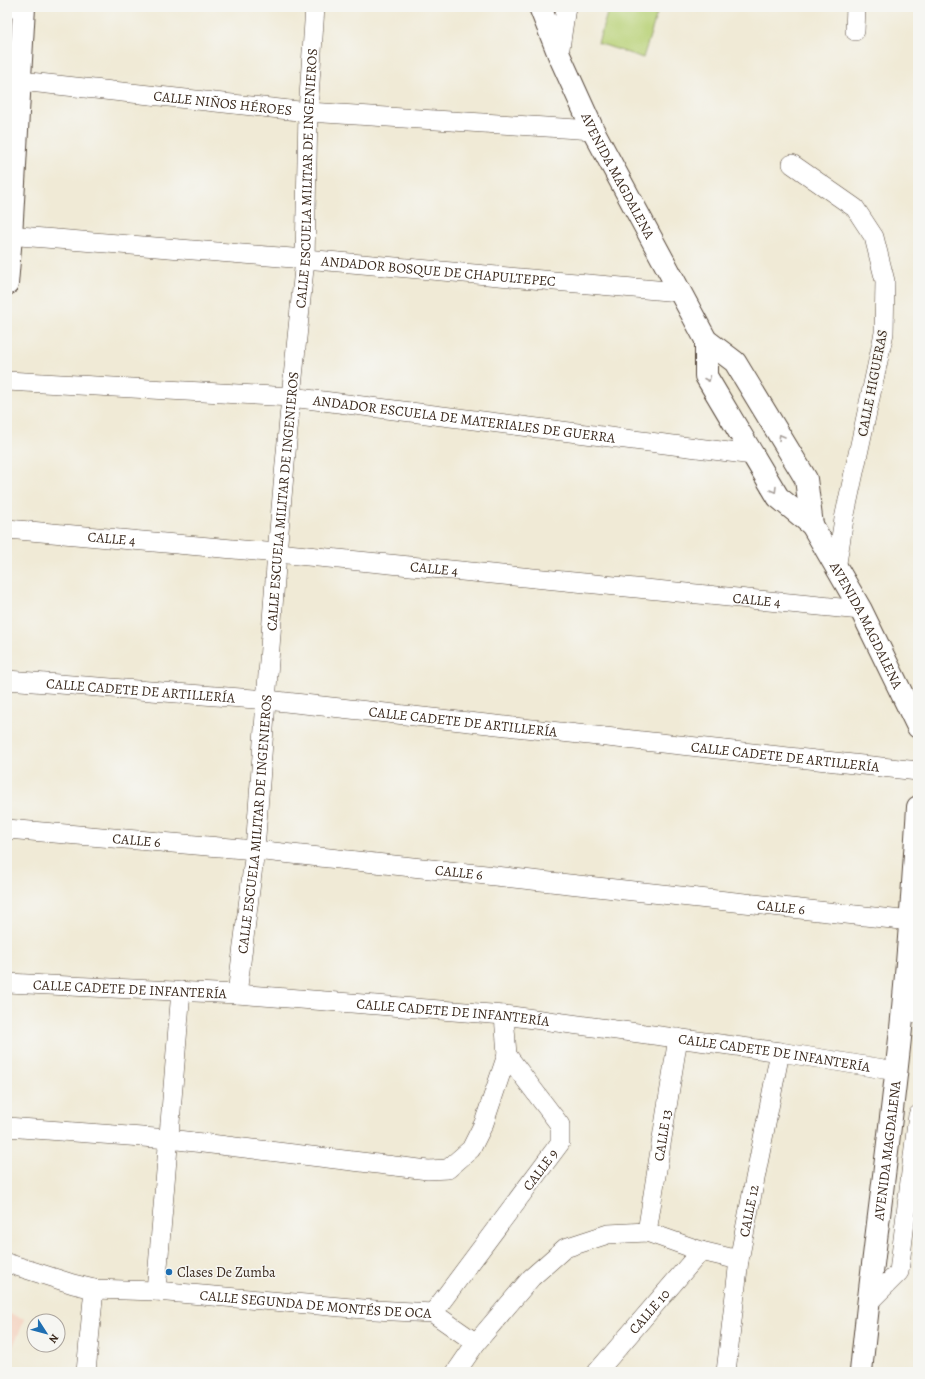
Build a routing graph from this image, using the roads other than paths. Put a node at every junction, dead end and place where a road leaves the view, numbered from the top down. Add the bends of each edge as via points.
1 (19, 7) edge
2 (315, 7) edge
3 (540, 7) edge
4 (566, 7) edge
5 (856, 7) edge
6 (855, 31) dead end
7 (559, 55) junction
8 (20, 82) junction
9 (308, 112) junction
10 (593, 130) junction
11 (11, 147) edge
12 (792, 164) dead end
13 (9, 235) edge
14 (305, 259) junction
15 (7, 284) edge
16 (679, 292) junction
17 (706, 340) junction
18 (7, 381) edge
19 (291, 397) junction
20 (753, 455) junction
21 (812, 525) junction
22 (7, 528) edge
23 (277, 553) junction
24 (836, 569) junction
25 (861, 610) junction
26 (7, 680) edge
27 (267, 700) junction
28 (918, 727) edge
29 (918, 772) edge
30 (918, 807) edge
31 (7, 829) edge
32 (255, 850) junction
33 (911, 921) junction
34 (7, 983) edge
35 (181, 991) junction
36 (237, 994) junction
37 (904, 998) junction
38 (918, 1014) edge
39 (504, 1015) junction
40 (678, 1038) junction
41 (780, 1052) junction
42 (508, 1055) junction
43 (896, 1071) junction
44 (918, 1115) edge
45 (7, 1127) edge
46 (169, 1139) junction
47 (647, 1232) junction
48 (701, 1251) junction
49 (739, 1260) junction
50 (7, 1263) edge
51 (94, 1290) junction
52 (156, 1292) junction
53 (868, 1303) junction
54 (432, 1313) junction
55 (476, 1343) junction
56 (86, 1372) edge
57 (456, 1372) edge
58 (597, 1372) edge
59 (726, 1372) edge
60 (861, 1372) edge

1 - 8 main road
2 - 9 street, CALLE ESCUELA MILITAR DE INGENIEROS
3 - 7 main road, AVENIDA MAGDALENA
4 - 7 street
5 - 6 street
7 - 10 main road, AVENIDA MAGDALENA
8 - 9 street, CALLE NIÑOS HÉROES
8 - 11 main road
9 - 10 street, CALLE NIÑOS HÉROES
9 - 14 street, CALLE ESCUELA MILITAR DE INGENIEROS
10 - 16 main road, AVENIDA MAGDALENA
11 - 13 main road
12 - 24 street, CALLE HIGUERAS via 855,208 874,237 885,281 884,333 844,518
13 - 14 street, ANDADOR BOSQUE DE CHAPULTEPEC
13 - 15 main road
14 - 16 street, ANDADOR BOSQUE DE CHAPULTEPEC
14 - 19 street, CALLE ESCUELA MILITAR DE INGENIEROS
16 - 17 main road, AVENIDA MAGDALENA
17 -> 20 main road, AVENIDA MAGDALENA via 706,376
21 -> 17 main road, AVENIDA MAGDALENA via 806,479 735,362
18 - 19 street, ANDADOR ESCUELA DE MATERIALES DE GUERRA
19 - 20 street, ANDADOR ESCUELA DE MATERIALES DE GUERRA
19 - 23 street, CALLE ESCUELA MILITAR DE INGENIEROS
20 -> 21 main road, AVENIDA MAGDALENA via 778,497
21 - 24 main road, AVENIDA MAGDALENA
22 - 23 street, CALLE 4
23 - 25 street, CALLE 4
23 - 27 street, CALLE ESCUELA MILITAR DE INGENIEROS
24 - 25 main road, AVENIDA MAGDALENA
25 - 28 main road, AVENIDA MAGDALENA
26 - 27 street, CALLE CADETE DE ARTILLERÍA
27 - 29 street, CALLE CADETE DE ARTILLERÍA
27 - 32 street, CALLE ESCUELA MILITAR DE INGENIEROS
30 - 33 main road, AVENIDA MAGDALENA
31 - 32 street, CALLE 6
32 - 33 street, CALLE 6
32 - 36 street, CALLE ESCUELA MILITAR DE INGENIEROS
33 - 37 main road, AVENIDA MAGDALENA
34 - 35 street, CALLE CADETE DE INFANTERÍA
35 - 36 street, CALLE CADETE DE INFANTERÍA
35 - 46 street
36 - 39 street, CALLE CADETE DE INFANTERÍA
37 - 38 street
37 - 43 main road, AVENIDA MAGDALENA
39 - 40 street, CALLE CADETE DE INFANTERÍA
39 - 42 street
40 - 41 street, CALLE CADETE DE INFANTERÍA
40 - 47 street, CALLE 13
41 - 43 street, CALLE CADETE DE INFANTERÍA
41 - 49 street, CALLE 12
42 - 46 street via 484,1123 471,1148 448,1169 428,1170
42 - 54 street, CALLE 9 via 560,1124 560,1143
43 - 53 main road, AVENIDA MAGDALENA
44 - 53 street, AVENIDA MAGDALENA via 899,1272
45 - 46 street
46 - 52 street
47 - 48 street
47 - 55 street via 608,1234 565,1248 531,1278
48 - 49 street
48 - 58 street, CALLE 10
49 - 59 street, CALLE 12
50 - 51 street, CALLE SEGUNDA DE MONTÉS DE OCA
51 - 52 street, CALLE SEGUNDA DE MONTÉS DE OCA
51 - 56 street
52 - 54 street, CALLE SEGUNDA DE MONTÉS DE OCA
53 - 60 main road, AVENIDA MAGDALENA
54 - 55 street, CALLE SEGUNDA DE MONTÉS DE OCA
55 - 57 street

